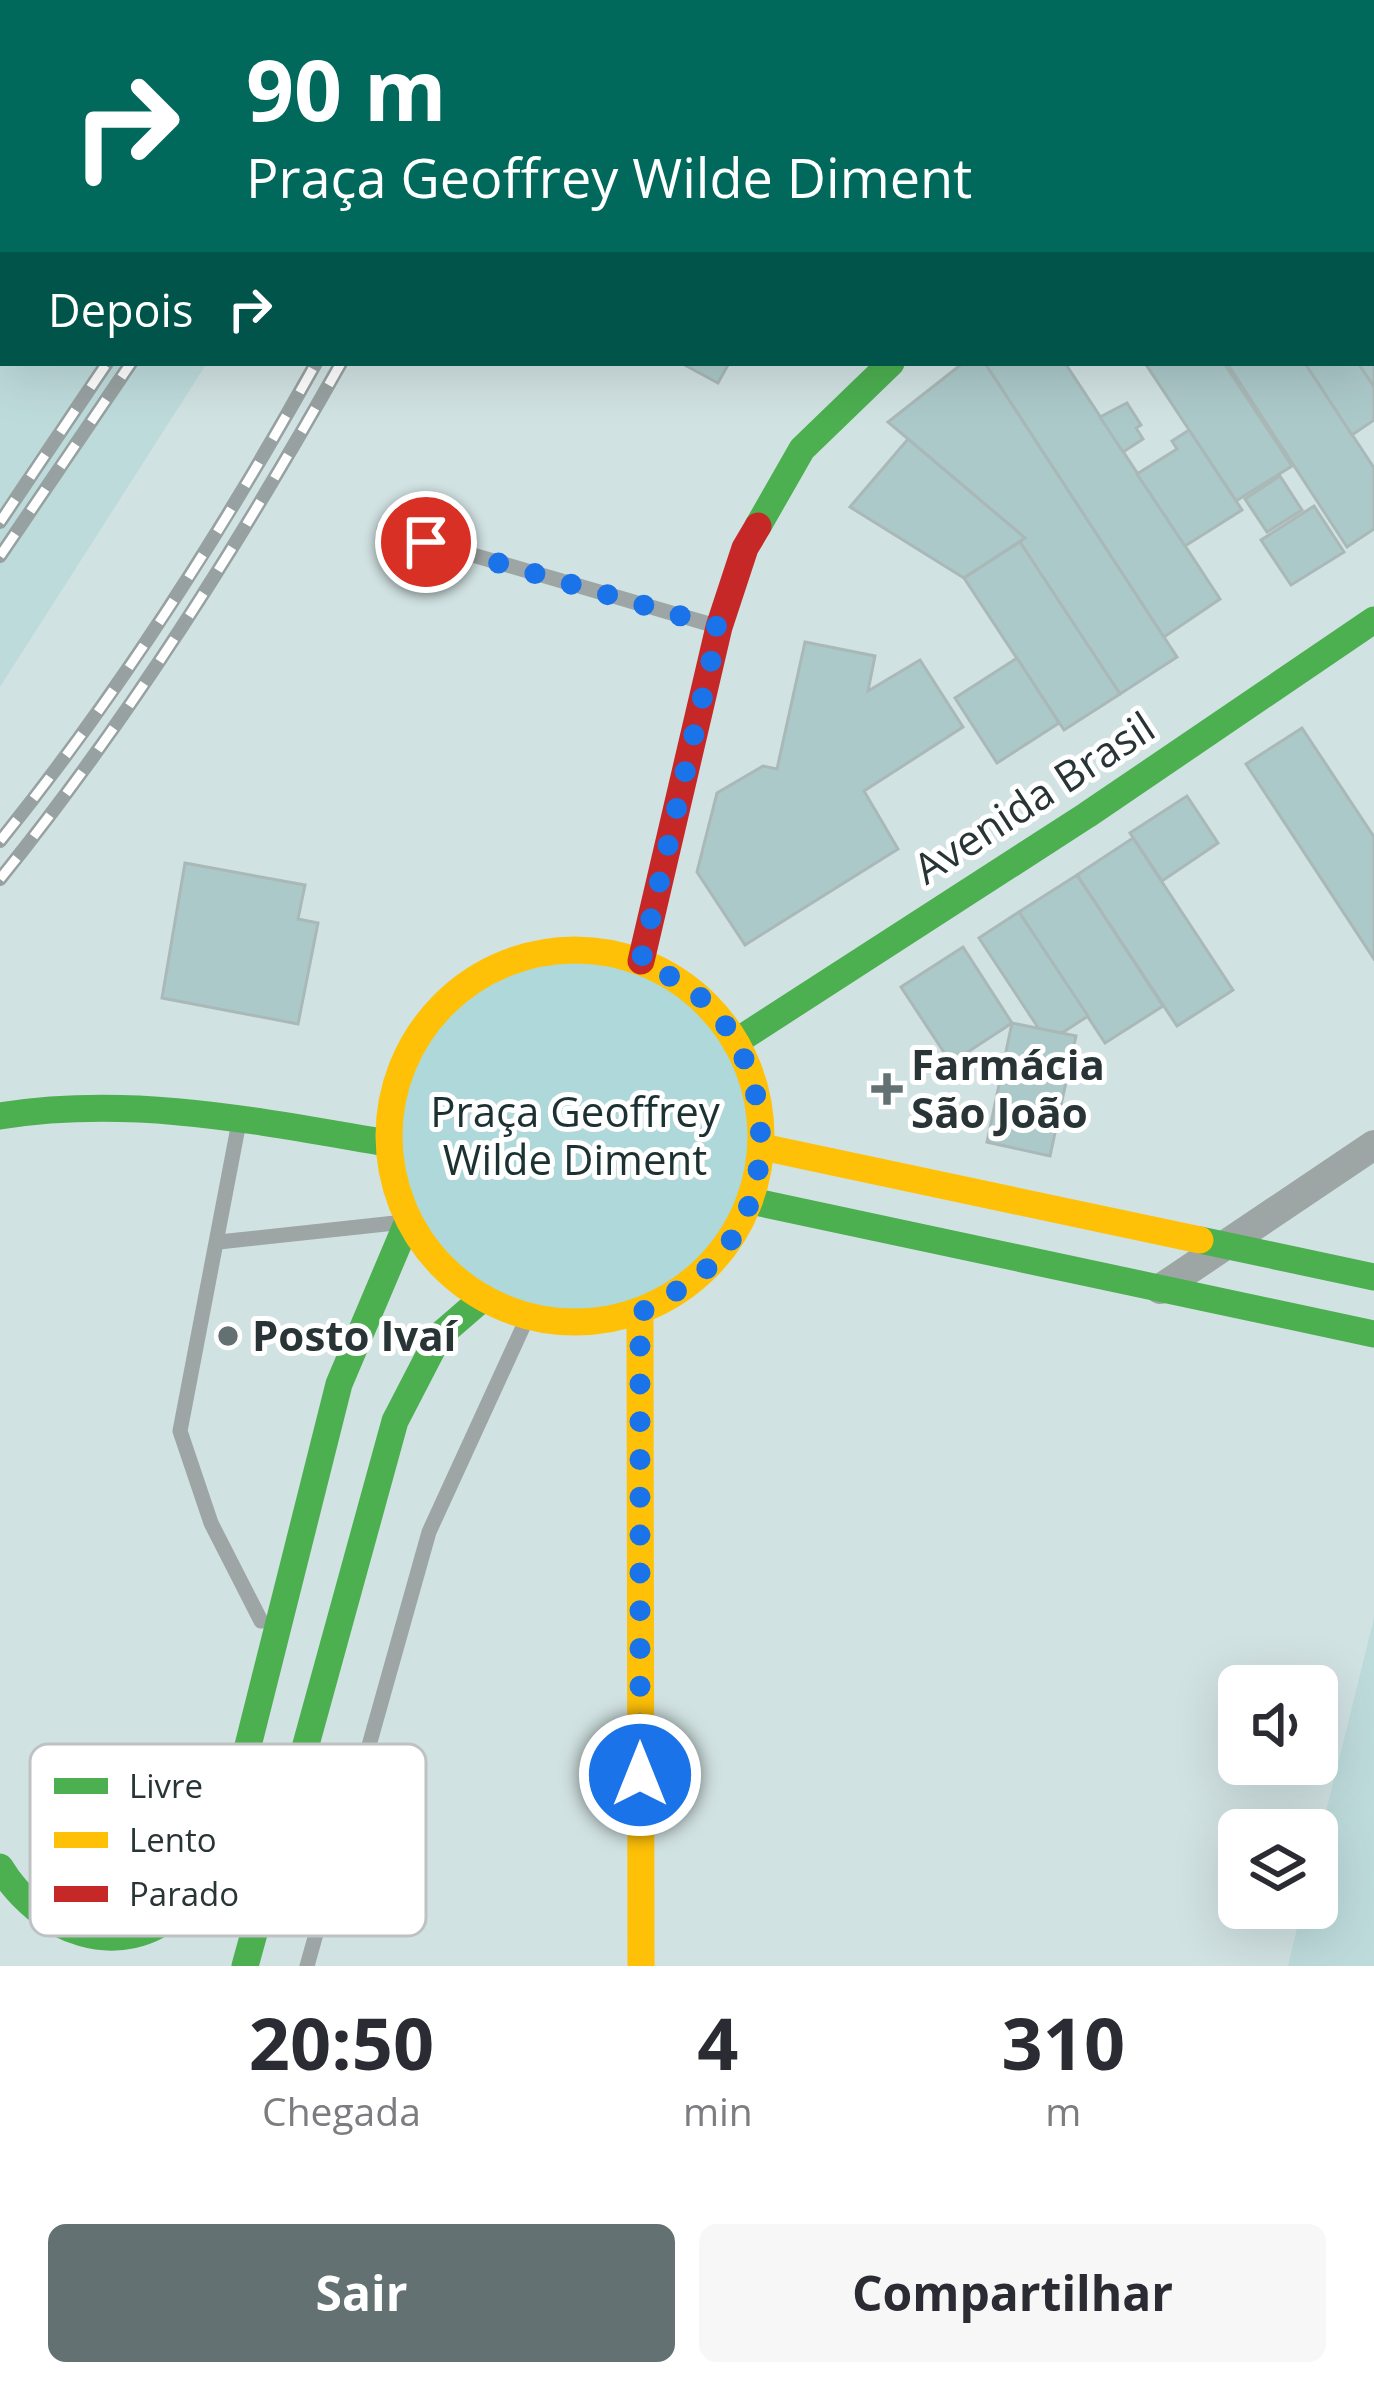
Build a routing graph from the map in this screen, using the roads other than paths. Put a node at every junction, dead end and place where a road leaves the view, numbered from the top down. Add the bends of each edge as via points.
1 (888, 366) edge
2 (384, 529) dead end
3 (1374, 620) edge
4 (719, 627) junction
5 (641, 961) junction
6 (737, 1041) junction
7 (0, 1116) edge
8 (240, 1119) junction
9 (387, 1143) junction
10 (1374, 1145) edge
11 (762, 1147) junction
12 (751, 1201) junction
13 (408, 1221) junction
14 (219, 1242) junction
15 (1221, 1245) junction
16 (1374, 1277) edge
17 (1160, 1289) junction
18 (482, 1298) junction
19 (640, 1313) junction
20 (528, 1316) junction
21 (1374, 1334) edge
22 (273, 1643) junction
23 (248, 1744) edge
24 (306, 1744) edge
25 (369, 1744) edge
26 (0, 1867) edge
27 (30, 1906) edge
28 (82, 1936) edge
29 (126, 1936) edge
30 (253, 1936) edge
31 (315, 1936) edge
32 (245, 1966) edge
33 (307, 1966) edge
34 (640, 1966) edge

1 - 4 main road via 802,449 746,548
2 - 4 lane
3 - 6 main road, Avenida Brasil
4 - 5 main road
5 - 6 main road via 686,985
5 - 9 main road via 581,949 520,957 469,980 422,1028 395,1083
6 - 11 main road via 758,1093
7 - 8 main road via 119,1102
8 - 9 main road
8 - 14 lane
9 - 13 main road
10 - 15 street
11 - 12 main road
11 - 15 main road
12 - 17 main road
12 - 19 main road via 703,1272
13 - 14 lane
13 - 18 main road via 451,1276
13 - 22 main road via 339,1384
14 - 22 lane via 180,1431 211,1523
15 - 16 main road
15 - 17 street
17 - 21 main road
18 - 20 main road
18 - 24 main road via 439,1336 395,1421
19 - 20 main road via 576,1323
19 - 34 main road
20 - 25 lane via 429,1532
22 - 23 main road
26 - 27 main road
28 - 29 main road
30 - 32 main road
31 - 33 lane

